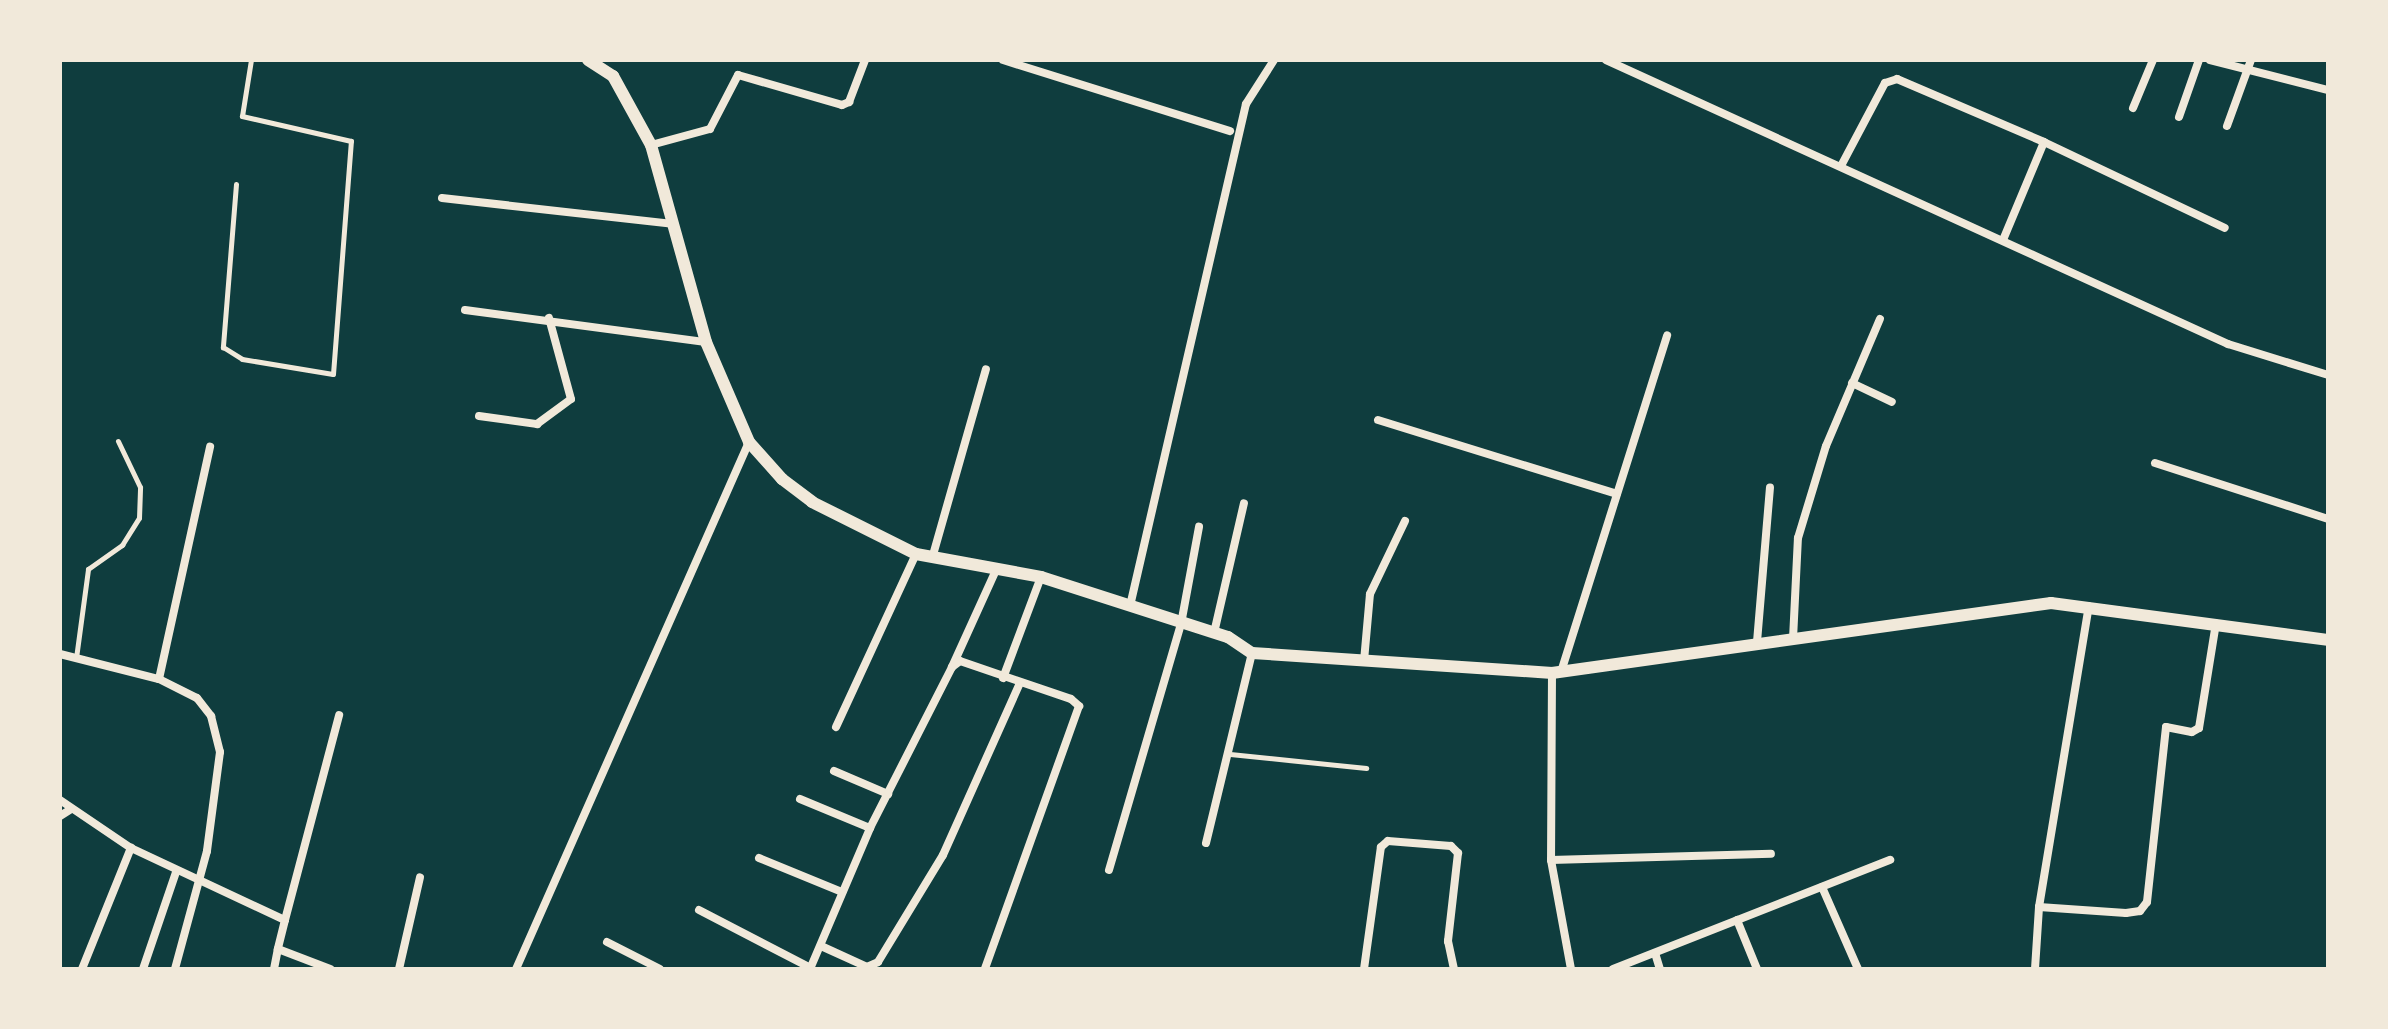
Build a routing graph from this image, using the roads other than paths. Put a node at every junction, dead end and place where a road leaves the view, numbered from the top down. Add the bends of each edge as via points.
1 (251, 60) edge
2 (588, 60) edge
3 (865, 60) edge
4 (1003, 60) edge
5 (1274, 60) edge
6 (1606, 60) edge
7 (2153, 60) edge
8 (2199, 60) edge
9 (2210, 60) edge
10 (2251, 60) edge
11 (2246, 72) junction
12 (2328, 90) edge
13 (2133, 108) dead end
14 (2179, 117) dead end
15 (2227, 126) dead end
16 (1230, 131) dead end
17 (2044, 142) junction
18 (651, 145) junction
19 (1841, 166) junction
20 (236, 184) dead end
21 (442, 198) dead end
22 (673, 224) junction
23 (2225, 228) dead end
24 (2003, 240) junction
25 (465, 310) dead end
26 (549, 318) junction
27 (1880, 319) dead end
28 (1667, 335) dead end
29 (706, 342) junction
30 (986, 369) dead end
31 (2328, 375) edge
32 (1852, 383) junction
33 (1892, 402) dead end
34 (479, 416) dead end
35 (1378, 420) dead end
36 (118, 441) dead end
37 (749, 442) junction
38 (210, 447) dead end
39 (2155, 463) dead end
40 (1770, 488) dead end
41 (1617, 494) junction
42 (1244, 503) dead end
43 (2328, 519) edge
44 (1405, 521) dead end
45 (1199, 527) dead end
46 (916, 554) junction
47 (933, 555) junction
48 (996, 570) junction
49 (1041, 577) junction
50 (1130, 606) junction
51 (2089, 606) junction
52 (2216, 623) junction
53 (1181, 624) junction
54 (1214, 633) junction
55 (1793, 639) junction
56 (2328, 640) edge
57 (1757, 642) junction
58 (1252, 653) junction
59 (60, 654) edge
60 (76, 658) junction
61 (1364, 661) junction
62 (952, 667) junction
63 (1557, 672) junction
64 (1003, 678) junction
65 (159, 679) junction
66 (1020, 683) junction
67 (339, 715) dead end
68 (836, 727) dead end
69 (1230, 754) junction
70 (1366, 768) dead end
71 (834, 771) dead end
72 (888, 794) junction
73 (800, 799) dead end
74 (60, 800) edge
75 (71, 809) junction
76 (60, 816) edge
77 (870, 828) junction
78 (1206, 843) dead end
79 (131, 848) junction
80 (1771, 854) dead end
81 (759, 858) dead end
82 (1551, 860) junction
83 (1890, 860) dead end
84 (1109, 870) dead end
85 (176, 872) junction
86 (420, 877) dead end
87 (200, 884) junction
88 (1822, 887) junction
89 (842, 892) junction
90 (2039, 907) junction
91 (699, 910) dead end
92 (285, 920) junction
93 (1737, 920) junction
94 (607, 942) dead end
95 (821, 946) junction
96 (278, 949) junction
97 (1655, 953) junction
98 (810, 968) edge
99 (82, 969) edge
100 (143, 969) edge
101 (175, 969) edge
102 (274, 969) edge
103 (330, 969) edge
104 (399, 969) edge
105 (516, 969) edge
106 (660, 969) edge
107 (985, 969) edge
108 (1364, 969) edge
109 (1454, 969) edge
110 (1571, 969) edge
111 (1613, 969) edge
112 (1660, 969) edge
113 (1757, 969) edge
114 (1858, 969) edge
115 (2035, 969) edge

1 - 20 lane via 242,116 351,141 333,374 242,359 223,347
2 - 18 street via 613,76
3 - 18 street via 849,102 842,105 738,75 710,129
4 - 16 street
5 - 50 street via 1246,104
6 - 19 street
7 - 13 street
8 - 14 street
9 - 11 street
10 - 11 street
11 - 12 street
11 - 15 street
17 - 19 street via 1897,79 1885,83
17 - 23 street
17 - 24 street
18 - 22 street
19 - 24 street
21 - 22 street
22 - 29 street
24 - 31 street via 2228,344
25 - 26 street
26 - 29 street
26 - 34 street via 571,399 537,424
27 - 32 street
28 - 41 street
29 - 37 street
30 - 47 street
32 - 33 street
32 - 55 street via 1798,538
35 - 41 street
36 - 60 lane via 140,487 139,518 122,545 88,569
37 - 46 street via 782,479 812,502
37 - 105 street
38 - 65 street
39 - 43 street
40 - 57 street
41 - 63 street
42 - 54 street
44 - 61 street via 1370,594
45 - 53 street
46 - 47 street
46 - 68 street
47 - 48 street
48 - 49 street
48 - 62 street
49 - 50 street
49 - 64 street
50 - 53 street
51 - 52 street
51 - 55 street via 2051,603
51 - 90 street
52 - 56 street
52 - 90 street via 2199,728 2192,732 2166,727 2147,902 2140,911 2126,913
53 - 54 street
53 - 84 street
54 - 58 street
55 - 57 street
57 - 63 street
58 - 61 street
58 - 69 street
59 - 60 street
60 - 65 street
61 - 63 street
62 - 64 street via 967,661
62 - 72 street
63 - 82 street
64 - 66 street
65 - 87 street via 197,698 211,716 220,752
66 - 95 street via 943,855 878,962 867,967
66 - 107 street via 1071,699 1079,712
67 - 92 street
69 - 70 lane
69 - 78 street
71 - 72 street
72 - 77 street
73 - 77 street
74 - 75 street
75 - 76 street
75 - 79 street
77 - 89 street
79 - 85 street
79 - 99 street
80 - 82 street
81 - 89 street
82 - 110 street
83 - 88 street
85 - 87 street
85 - 100 street
86 - 104 street
87 - 92 street
87 - 101 street
88 - 93 street
88 - 114 street
89 - 95 street
90 - 115 street
91 - 98 street
92 - 96 street
93 - 97 street
93 - 113 street
94 - 106 street
95 - 98 street
96 - 102 street
96 - 103 street
97 - 111 street
97 - 112 street
108 - 109 street via 1381,847 1388,841 1451,846 1458,853 1448,941

